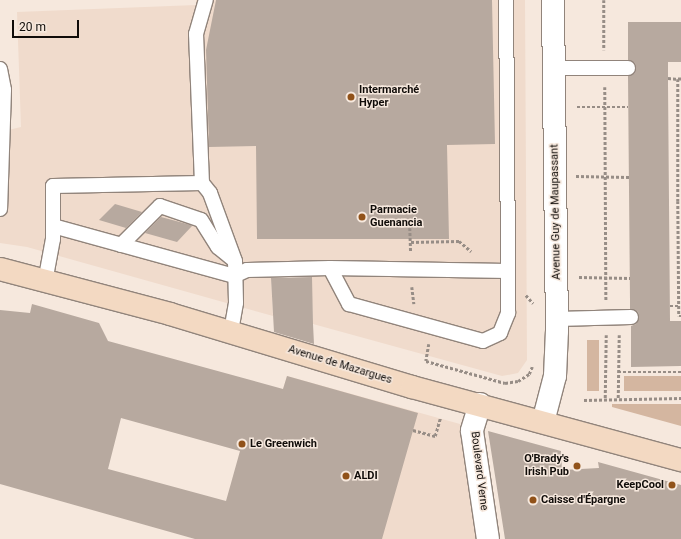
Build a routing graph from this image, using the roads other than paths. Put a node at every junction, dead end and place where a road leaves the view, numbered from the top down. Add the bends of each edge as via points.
1 (206, 0) edge
2 (506, 0) edge
3 (553, 0) edge
4 (0, 68) edge
5 (554, 68) junction
6 (628, 68) dead end
7 (2, 121) edge
8 (202, 182) junction
9 (0, 209) edge
10 (53, 226) junction
11 (121, 245) junction
12 (235, 261) junction
13 (330, 268) junction
14 (0, 269) edge
15 (508, 271) junction
16 (234, 276) junction
17 (45, 282) junction
18 (631, 317) dead end
19 (557, 319) junction
20 (231, 332) junction
21 (480, 404) junction
22 (543, 422) junction
23 (681, 460) edge
24 (488, 539) edge

1 - 8 lane via 196,34
2 - 15 lane
3 - 5 street, Avenue Guy de Maupassant
4 - 7 lane via 4,90
5 - 6 lane
5 - 19 street, Avenue Guy de Maupassant
7 - 9 lane
8 - 10 lane via 53,186
8 - 12 lane via 210,193
10 - 11 lane
10 - 17 lane
11 - 12 lane via 160,206 201,220 218,247
11 - 16 lane
12 - 16 lane
13 - 15 lane
13 - 15 lane via 349,304 483,341 500,333 508,312
13 - 16 lane via 247,270
14 - 17 street, Avenue de Mazargues
16 - 20 lane via 236,303
17 - 20 street, Avenue de Mazargues
18 - 19 lane via 606,325
19 - 22 street, Avenue Guy de Maupassant via 555,376
20 - 21 street, Avenue de Mazargues
21 - 22 street, Avenue de Mazargues
21 - 24 street, Boulevard Verne via 472,431
22 - 23 street, Avenue de Mazargues

